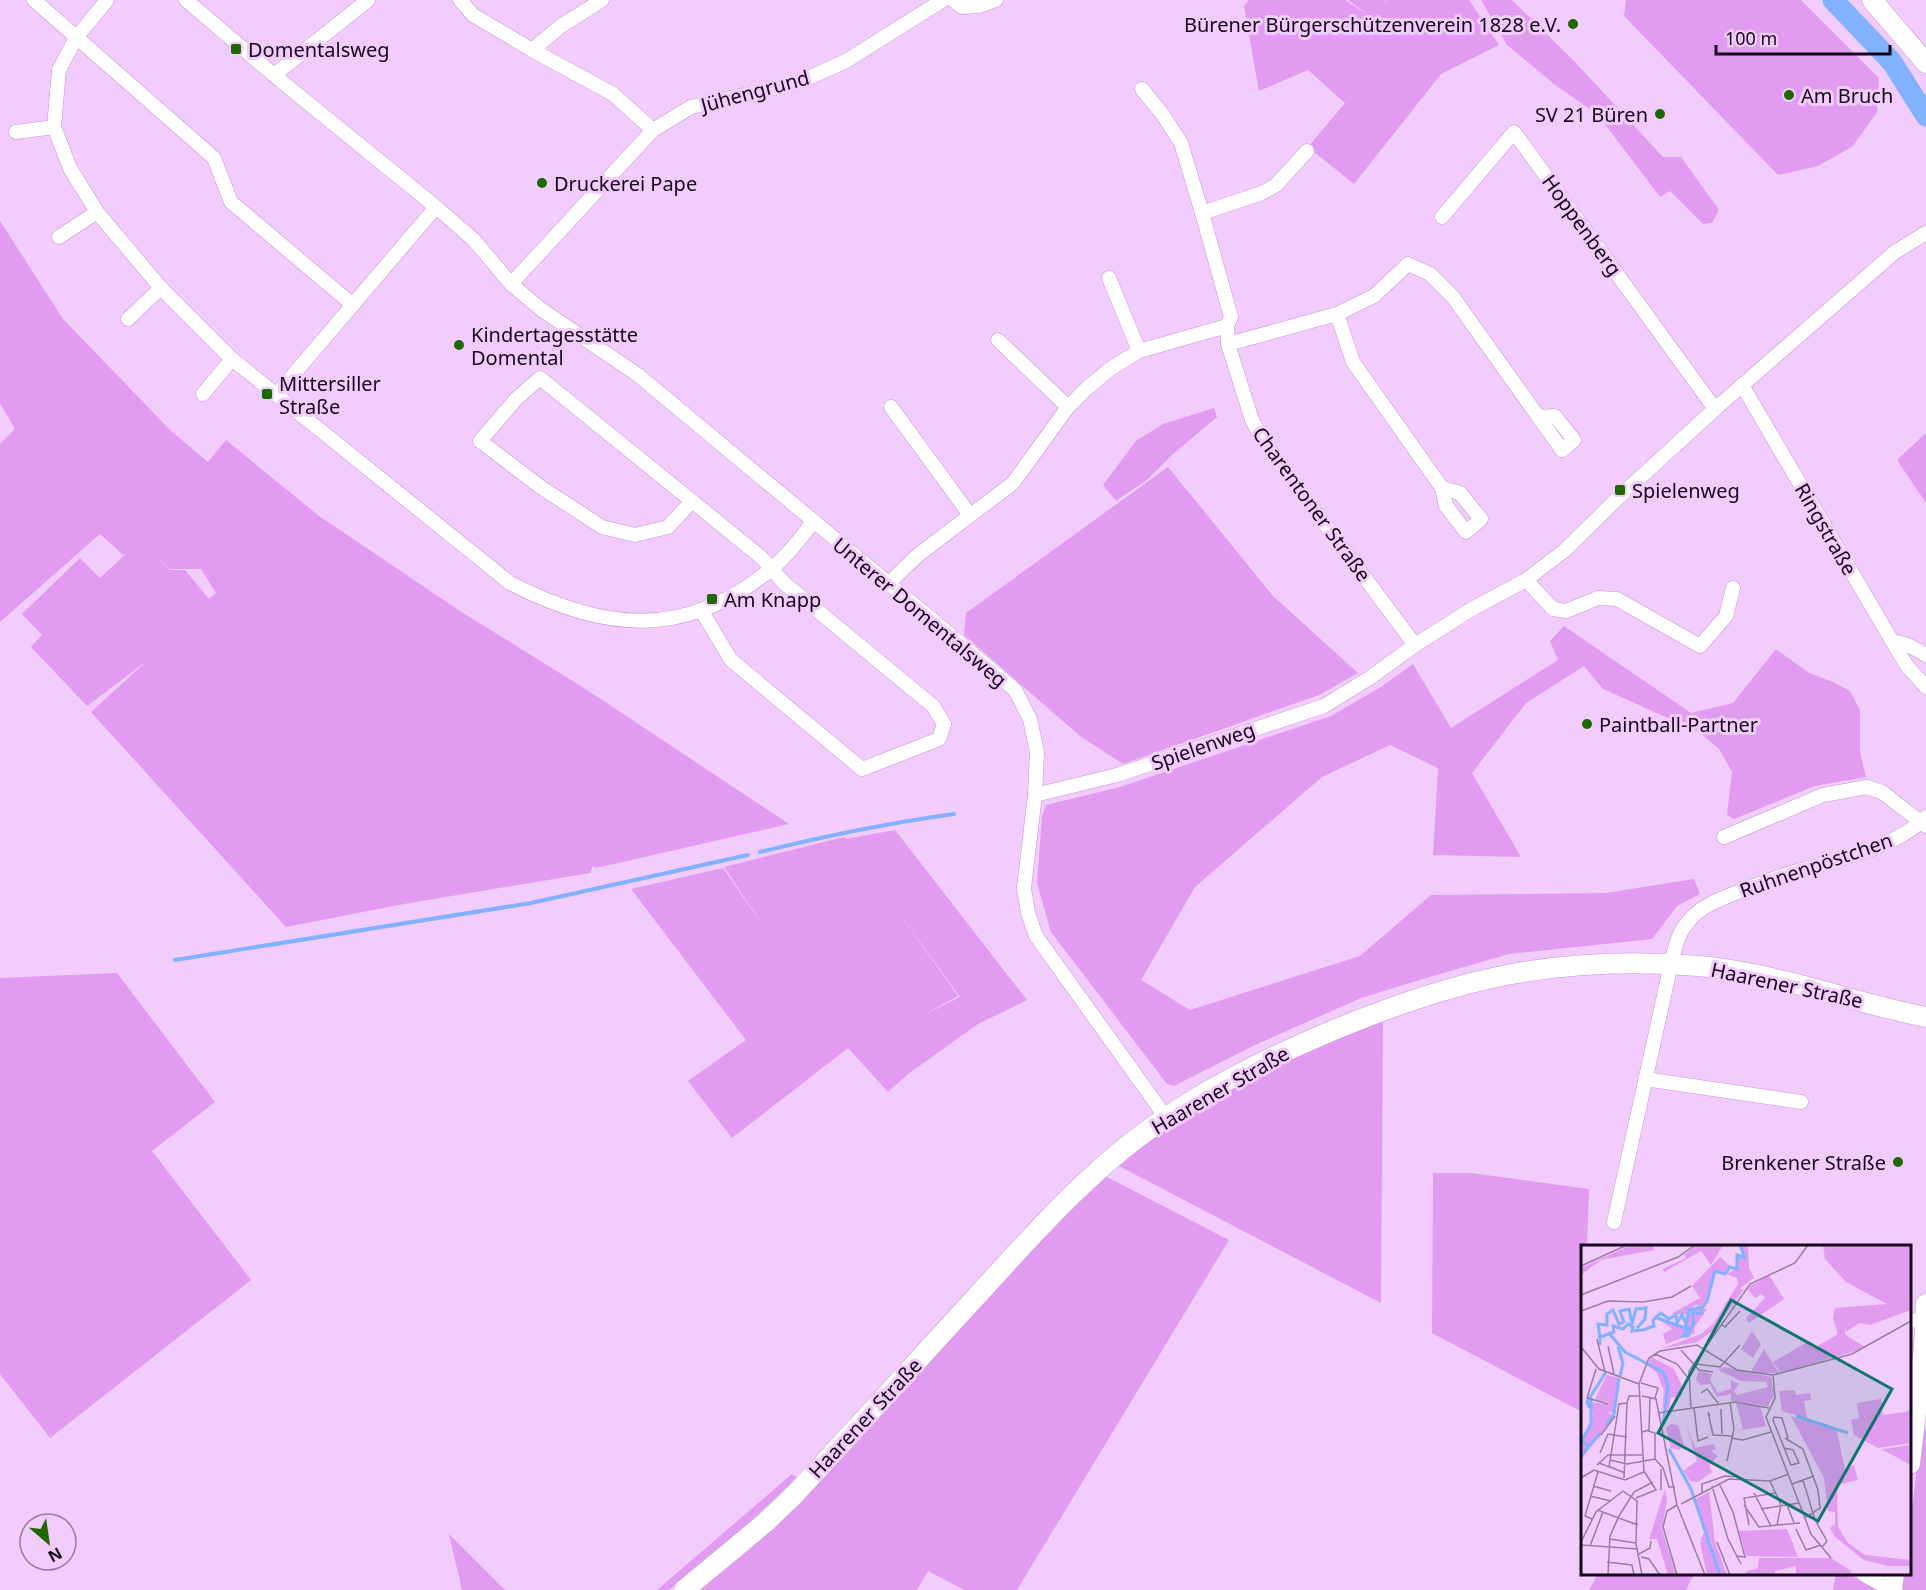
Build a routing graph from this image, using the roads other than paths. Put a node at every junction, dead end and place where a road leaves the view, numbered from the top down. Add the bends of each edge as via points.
1 (34, 0) edge
2 (107, 0) edge
3 (186, 0) edge
4 (368, 0) edge
5 (460, 0) edge
6 (602, 0) edge
7 (943, 0) edge
8 (953, 0) edge
9 (996, 0) edge
10 (1872, 0) edge
11 (76, 38) junction
12 (532, 50) junction
13 (1926, 63) edge
14 (274, 75) junction
15 (1142, 89) dead end
16 (54, 127) junction
17 (653, 130) junction
18 (16, 132) dead end
19 (1307, 151) dead end
20 (436, 207) junction
21 (97, 212) junction
22 (1202, 213) junction
23 (1442, 217) dead end
24 (1926, 233) edge
25 (59, 237) dead end
26 (1108, 278) dead end
27 (511, 284) junction
28 (161, 288) junction
29 (353, 305) junction
30 (1337, 314) junction
31 (128, 319) dead end
32 (1227, 326) junction
33 (998, 340) dead end
34 (1228, 345) junction
35 (1139, 351) junction
36 (232, 359) junction
37 (1742, 385) junction
38 (203, 394) dead end
39 (276, 395) junction
40 (891, 407) dead end
41 (1068, 407) junction
42 (1715, 408) junction
43 (1539, 417) dead end
44 (1442, 488) dead end
45 (692, 501) junction
46 (970, 515) junction
47 (813, 522) junction
48 (772, 569) junction
49 (1526, 580) junction
50 (889, 583) junction
51 (1733, 588) dead end
52 (701, 610) junction
53 (1892, 641) junction
54 (1415, 645) junction
55 (1926, 655) edge
56 (1926, 687) edge
57 (1035, 795) junction
58 (1925, 825) edge
59 (1724, 837) dead end
60 (1671, 964) junction
61 (1926, 1017) edge
62 (1645, 1079) junction
63 (1801, 1102) dead end
64 (1165, 1116) junction
65 (1614, 1222) dead end
66 (1920, 1315) edge
67 (1911, 1456) edge
68 (1865, 1575) edge
69 (1894, 1575) edge
70 (684, 1590) edge
71 (1892, 1590) edge

1 - 11 street
2 - 11 street
3 - 14 street
4 - 14 street
5 - 12 street via 473,15
6 - 12 street
7 - 17 street, Jühengrund via 846,62 797,84 692,107
8 - 9 street via 962,7
10 - 13 main road
11 - 16 street via 59,70
11 - 29 street via 214,158 231,202
12 - 17 street via 613,94
14 - 20 street
15 - 22 street, Charentoner Straße via 1180,143
16 - 18 street
16 - 21 street via 70,168
17 - 27 street, Jühengrund
19 - 22 street via 1276,185
20 - 27 street via 474,240
20 - 29 street
21 - 25 street
21 - 28 street
22 - 32 street, Charentoner Straße via 1231,317
23 - 42 street, Hoppenberg via 1514,132
24 - 37 street, Spielenweg via 1895,252
26 - 35 street
27 - 47 street, Unterer Domentalsweg via 542,310 638,375
28 - 31 street
28 - 36 street
29 - 39 street
30 - 34 street
30 - 43 street via 1374,296 1408,264 1430,274 1453,297
30 - 44 street via 1353,362
32 - 34 street, Charentoner Straße
32 - 35 street
33 - 41 street
34 - 54 street, Charentoner Straße via 1252,420 1265,444
35 - 41 street via 1110,369
36 - 38 street
36 - 39 street
37 - 42 street, Spielenweg
37 - 53 street, Ringstraße
39 - 52 street via 510,583 542,600 573,611 635,622
40 - 46 street
41 - 46 street via 1013,483
42 - 49 street, Spielenweg via 1565,550
45 - 45 street via 540,378 480,441 602,527 635,535 668,527
45 - 48 street
46 - 50 street
47 - 48 street
47 - 50 street, Unterer Domentalsweg
48 - 52 street via 747,588
48 - 52 street via 933,706 944,724 939,739 862,769 731,660
49 - 51 street via 1553,609 1566,611 1598,598 1617,598 1700,646 1726,616
49 - 54 street, Spielenweg
50 - 57 street, Unterer Domentalsweg via 1015,690 1030,719 1036,752
53 - 55 street
53 - 56 street
54 - 57 street, Spielenweg via 1323,705 1117,775
57 - 64 street, Unterer Domentalsweg via 1023,888 1036,936
58 - 59 street, Ruhnenpöstchen via 1882,792 1867,787 1823,795
58 - 60 street, Ruhnenpöstchen via 1875,848 1788,874 1701,909 1678,936
60 - 61 main road, Haarener Straße via 1719,968 1784,981
60 - 62 street, Ruhnenpöstchen
60 - 64 main road, Haarener Straße via 1591,965 1515,973 1434,994 1368,1016 1268,1058
62 - 63 street
62 - 65 street, Ruhnenpöstchen
64 - 70 main road, Haarener Straße via 1056,1210 795,1494
66 - 67 main road via 1924,1345
68 - 71 street
69 - 71 main road

